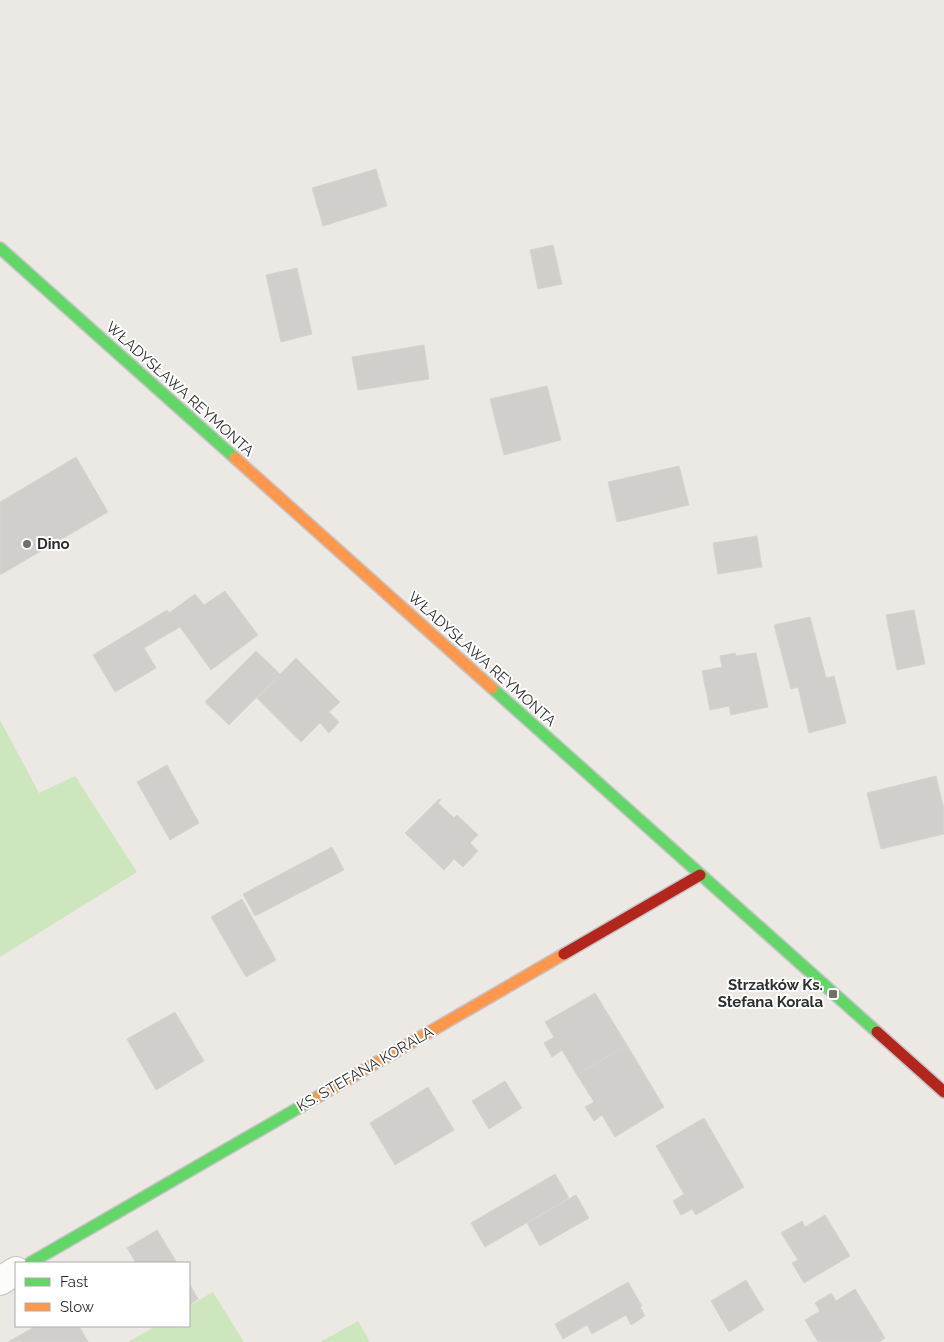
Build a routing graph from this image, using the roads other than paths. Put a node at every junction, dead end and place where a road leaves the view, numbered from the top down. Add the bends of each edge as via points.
1 (0, 248) edge
2 (700, 875) junction
3 (944, 1092) edge
4 (32, 1262) edge
5 (15, 1272) edge
6 (0, 1281) edge

1 - 2 street, WŁADYSŁAWA REYMONTA
2 - 3 street, WŁADYSŁAWA REYMONTA
2 - 4 street, KS. STEFANA KORALA
5 - 6 street

